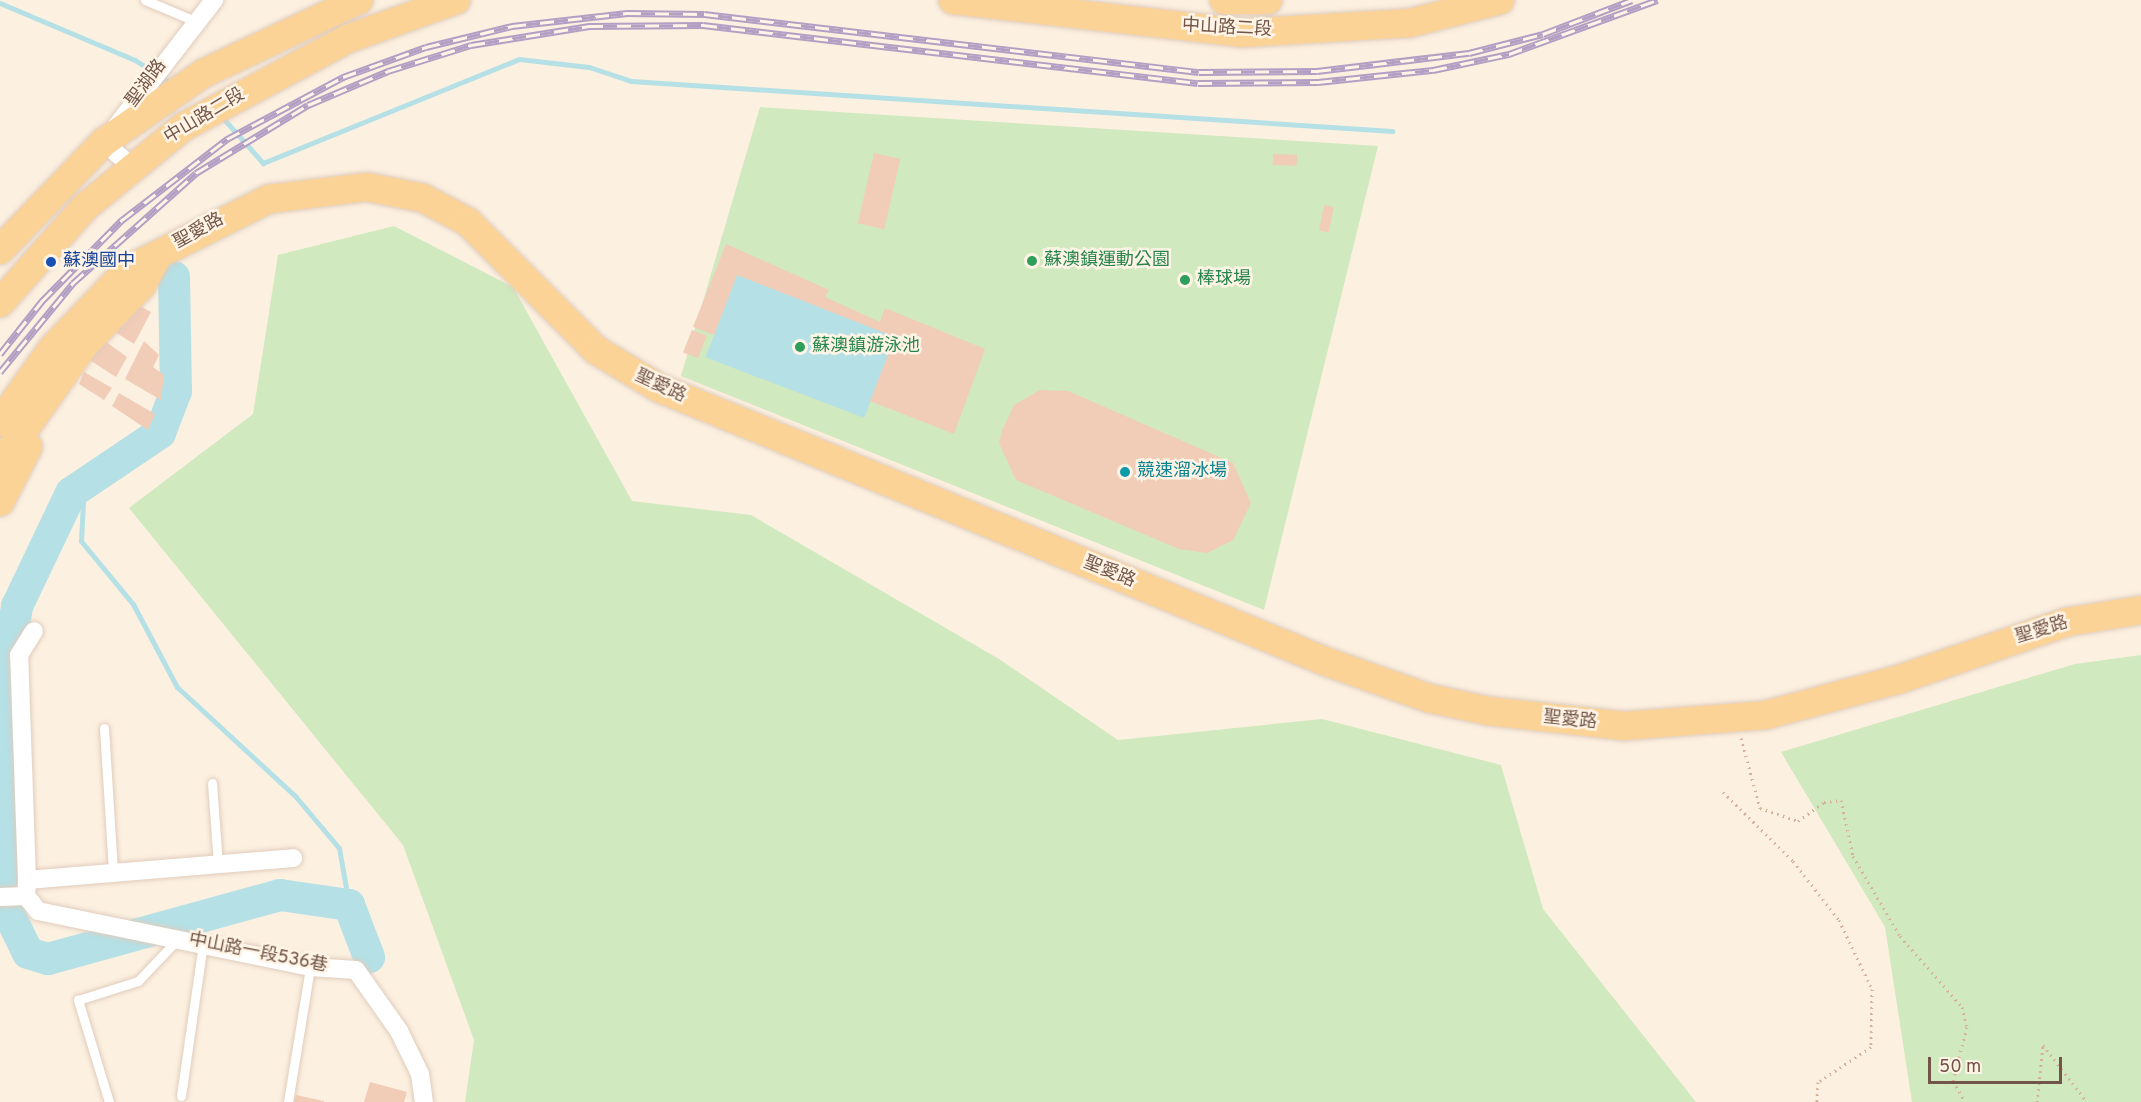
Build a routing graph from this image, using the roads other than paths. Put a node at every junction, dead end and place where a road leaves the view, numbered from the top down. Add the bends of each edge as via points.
1 (145, 0) edge
2 (214, 0) edge
3 (359, 0) edge
4 (456, 0) edge
5 (953, 0) edge
6 (1224, 0) edge
7 (1268, 0) edge
8 (1500, 0) edge
9 (195, 21) junction
10 (104, 142) junction
11 (130, 165) junction
12 (0, 250) edge
13 (158, 255) junction
14 (0, 303) edge
15 (63, 379) junction
16 (2, 419) edge
17 (0, 464) edge
18 (0, 502) edge
19 (2141, 610) edge
20 (33, 632) dead end
21 (104, 728) dead end
22 (213, 783) dead end
23 (293, 858) dead end
24 (218, 864) junction
25 (113, 872) junction
26 (17, 892) edge
27 (177, 939) junction
28 (203, 943) junction
29 (310, 967) junction
30 (181, 1096) dead end
31 (109, 1102) edge
32 (288, 1102) edge
33 (424, 1102) edge

1 - 9 lane
2 - 9 street, 聖湖路
3 - 10 main road, 中山路二段 via 204,73
4 - 11 main road, 中山路二段 via 347,39 183,127
5 - 8 main road, 中山路二段 via 1242,33 1410,23
6 - 7 main road, 中山路二段
9 - 10 street, 聖湖路
10 - 11 street
10 - 12 main road, 中山路二段
11 - 14 main road, 中山路二段 via 85,207
13 - 15 main road, 聖愛路 via 141,286 85,344
13 - 16 main road, 聖愛路 via 129,269 98,296
13 - 19 main road, 聖愛路 via 269,199 332,189 397,190 468,222 596,350 659,388 1327,662 1428,698 1488,711 1623,726 1738,718 1897,680 2067,622
15 - 17 main road, 聖愛路
15 - 18 main road
20 - 26 street via 19,655
21 - 25 lane
22 - 24 lane
23 - 24 street
24 - 25 street
25 - 26 street
26 - 27 street, 中山路一段536巷 via 38,911
27 - 28 street, 中山路一段536巷
27 - 31 lane via 138,981 78,1000
28 - 29 street, 中山路一段536巷
28 - 30 lane
29 - 32 lane
29 - 33 street, 中山路一段536巷 via 356,970 399,1031 420,1074

